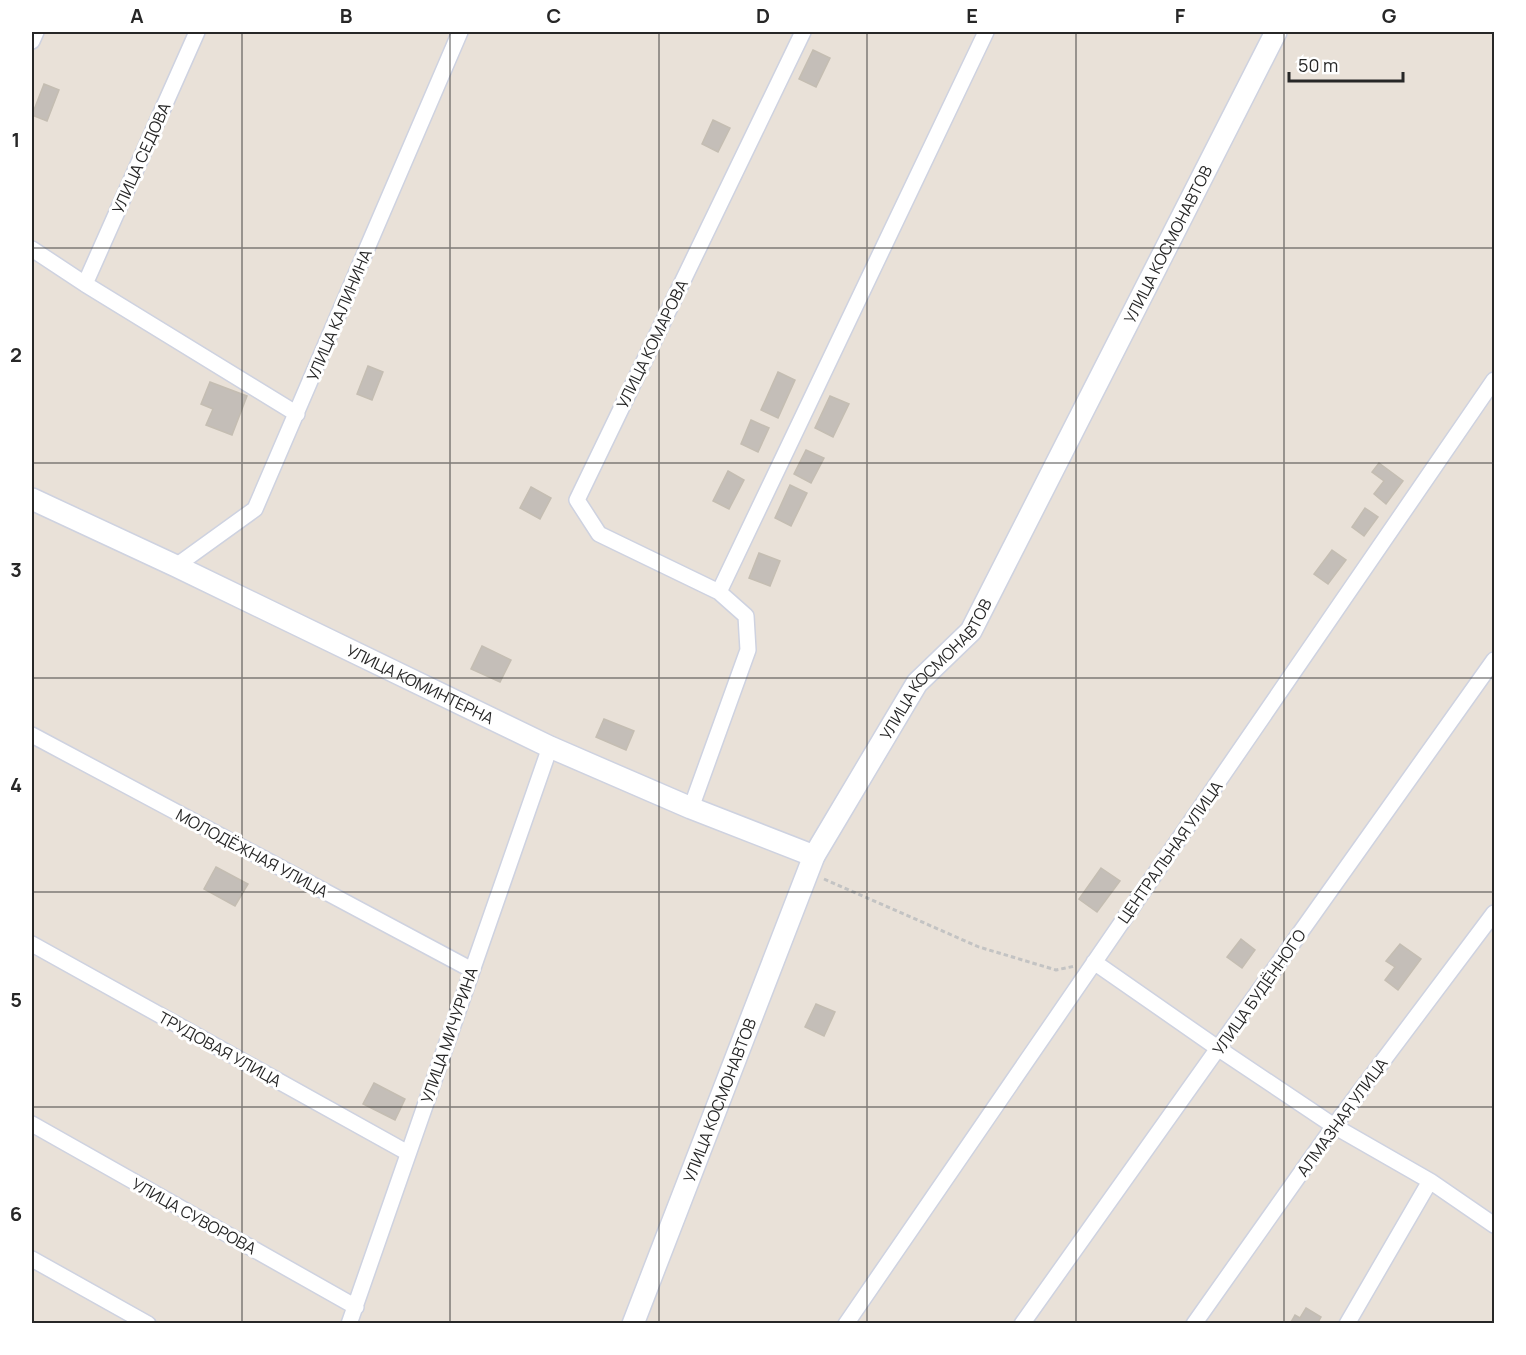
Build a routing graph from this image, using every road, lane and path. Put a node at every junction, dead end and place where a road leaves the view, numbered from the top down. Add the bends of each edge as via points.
1 (36, 32) edge
2 (197, 32) edge
3 (460, 32) edge
4 (803, 32) edge
5 (986, 32) edge
6 (1276, 32) edge
7 (32, 40) edge
8 (32, 249) edge
9 (85, 284) junction
10 (1494, 380) edge
11 (297, 414) junction
12 (32, 499) edge
13 (176, 566) junction
14 (719, 592) junction
15 (1494, 660) edge
16 (32, 735) edge
17 (550, 747) junction
18 (691, 808) junction
19 (811, 864) junction
20 (1494, 913) edge
21 (32, 944) edge
22 (1094, 962) junction
23 (472, 970) junction
24 (1219, 1049) junction
25 (32, 1125) edge
26 (1334, 1126) junction
27 (408, 1153) junction
28 (1430, 1181) junction
29 (1494, 1225) edge
30 (32, 1259) edge
31 (356, 1307) junction
32 (148, 1323) edge
33 (349, 1323) edge
34 (633, 1323) edge
35 (846, 1323) edge
36 (1022, 1323) edge
37 (1194, 1323) edge
38 (1347, 1323) edge

1 - 7 street
2 - 9 street, УЛИЦА СЕДОВА
3 - 11 street, УЛИЦА КАЛИНИНА
4 - 14 street, УЛИЦА КОМАРОВА via 577,500 599,534
5 - 14 street
6 - 19 street, УЛИЦА КОСМОНАВТОВ via 971,631 917,683
8 - 9 street
9 - 11 street
10 - 22 street, ЦЕНТРАЛЬНАЯ УЛИЦА
11 - 13 street, УЛИЦА КАЛИНИНА via 255,509
12 - 13 street, УЛИЦА КОМИНТЕРНА
13 - 17 street, УЛИЦА КОМИНТЕРНА
14 - 18 street, УЛИЦА КОМАРОВА via 746,616 748,650
15 - 24 street, УЛИЦА БУДЁННОГО
16 - 23 street, МОЛОДЁЖНАЯ УЛИЦА
17 - 18 street, УЛИЦА КОМИНТЕРНА
17 - 23 street, УЛИЦА МИЧУРИНА
18 - 19 street, УЛИЦА КОМИНТЕРНА
19 - 22 path via 979,947 1056,970
19 - 34 street, УЛИЦА КОСМОНАВТОВ
20 - 26 street, АЛМАЗНАЯ УЛИЦА
21 - 27 street, ТРУДОВАЯ УЛИЦА
22 - 24 street
22 - 35 street, ЦЕНТРАЛЬНАЯ УЛИЦА
23 - 27 street, УЛИЦА МИЧУРИНА
24 - 26 street
24 - 36 street, УЛИЦА БУДЁННОГО
25 - 31 street, УЛИЦА СУВОРОВА
26 - 28 street
26 - 37 street, АЛМАЗНАЯ УЛИЦА
27 - 31 street, УЛИЦА МИЧУРИНА
28 - 29 street
28 - 38 street
30 - 32 street
31 - 33 street, УЛИЦА МИЧУРИНА

